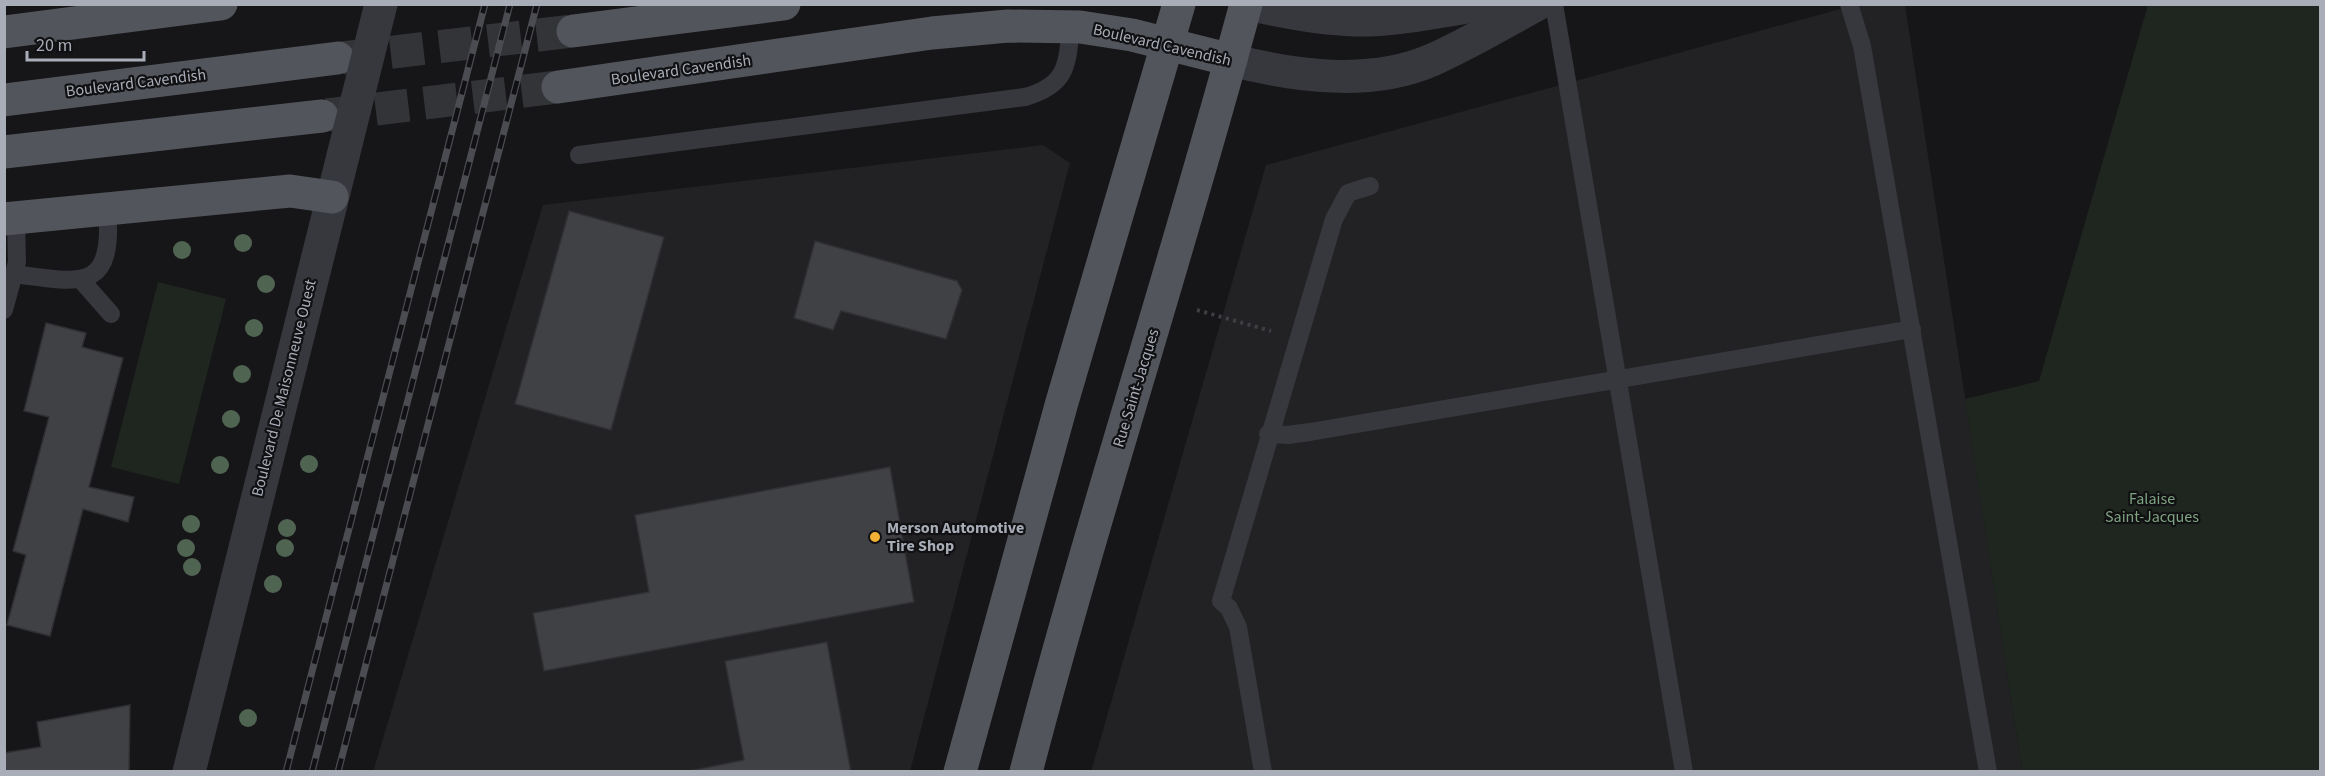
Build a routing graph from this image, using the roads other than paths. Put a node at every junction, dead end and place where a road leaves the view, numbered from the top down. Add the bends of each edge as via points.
1 (221, 4) edge
2 (381, 4) edge
3 (784, 4) edge
4 (1179, 4) edge
5 (1247, 4) edge
6 (1488, 4) edge
7 (1538, 4) edge
8 (1554, 4) edge
9 (1849, 4) edge
10 (1071, 27) junction
11 (4, 32) edge
12 (573, 32) tunnel mouth
13 (1168, 44) junction
14 (338, 58) tunnel mouth
15 (1232, 60) junction
16 (558, 87) tunnel mouth
17 (4, 100) edge
18 (322, 116) tunnel mouth
19 (4, 152) edge
20 (579, 155) dead end
21 (1370, 186) dead end
22 (332, 197) junction
23 (107, 209) junction
24 (10, 218) edge
25 (14, 273) junction
26 (81, 280) junction
27 (4, 310) edge
28 (111, 314) dead end
29 (1912, 329) junction
30 (1617, 380) junction
31 (1268, 434) junction
32 (189, 771) edge
33 (960, 771) edge
34 (1026, 771) edge
35 (1263, 771) edge
36 (1684, 771) edge
37 (1988, 771) edge

1 - 11 main road
2 - 22 street, Boulevard De Maisonneuve Ouest, bridge
3 - 12 main road
4 - 13 main road
5 - 6 street via 1354,20
5 - 15 main road, Rue Saint-Jacques
7 - 15 street, Boulevard Cavendish via 1430,61 1390,71 1309,75
8 - 30 lane
9 - 29 lane via 1862,46
10 - 13 main road, Boulevard Cavendish
10 - 16 main road, Boulevard Cavendish via 1008,26 932,33
10 - 20 lane via 1062,74 1053,86 1025,97
13 - 15 main road, Boulevard Cavendish
13 - 33 main road via 1062,402
14 - 17 main road, Boulevard Cavendish
15 - 34 main road, Rue Saint-Jacques
18 - 19 main road
21 - 31 lane via 1348,193 1334,219
22 - 23 main road via 290,191
22 - 32 street, Boulevard De Maisonneuve Ouest
23 - 24 main road
23 - 26 lane via 107,249 91,277
24 - 25 lane via 18,246
25 - 26 lane
25 - 27 lane
26 - 28 lane
29 - 30 lane
29 - 37 lane
30 - 31 lane via 1299,434
30 - 36 lane
31 - 35 lane via 1221,601 1238,627

